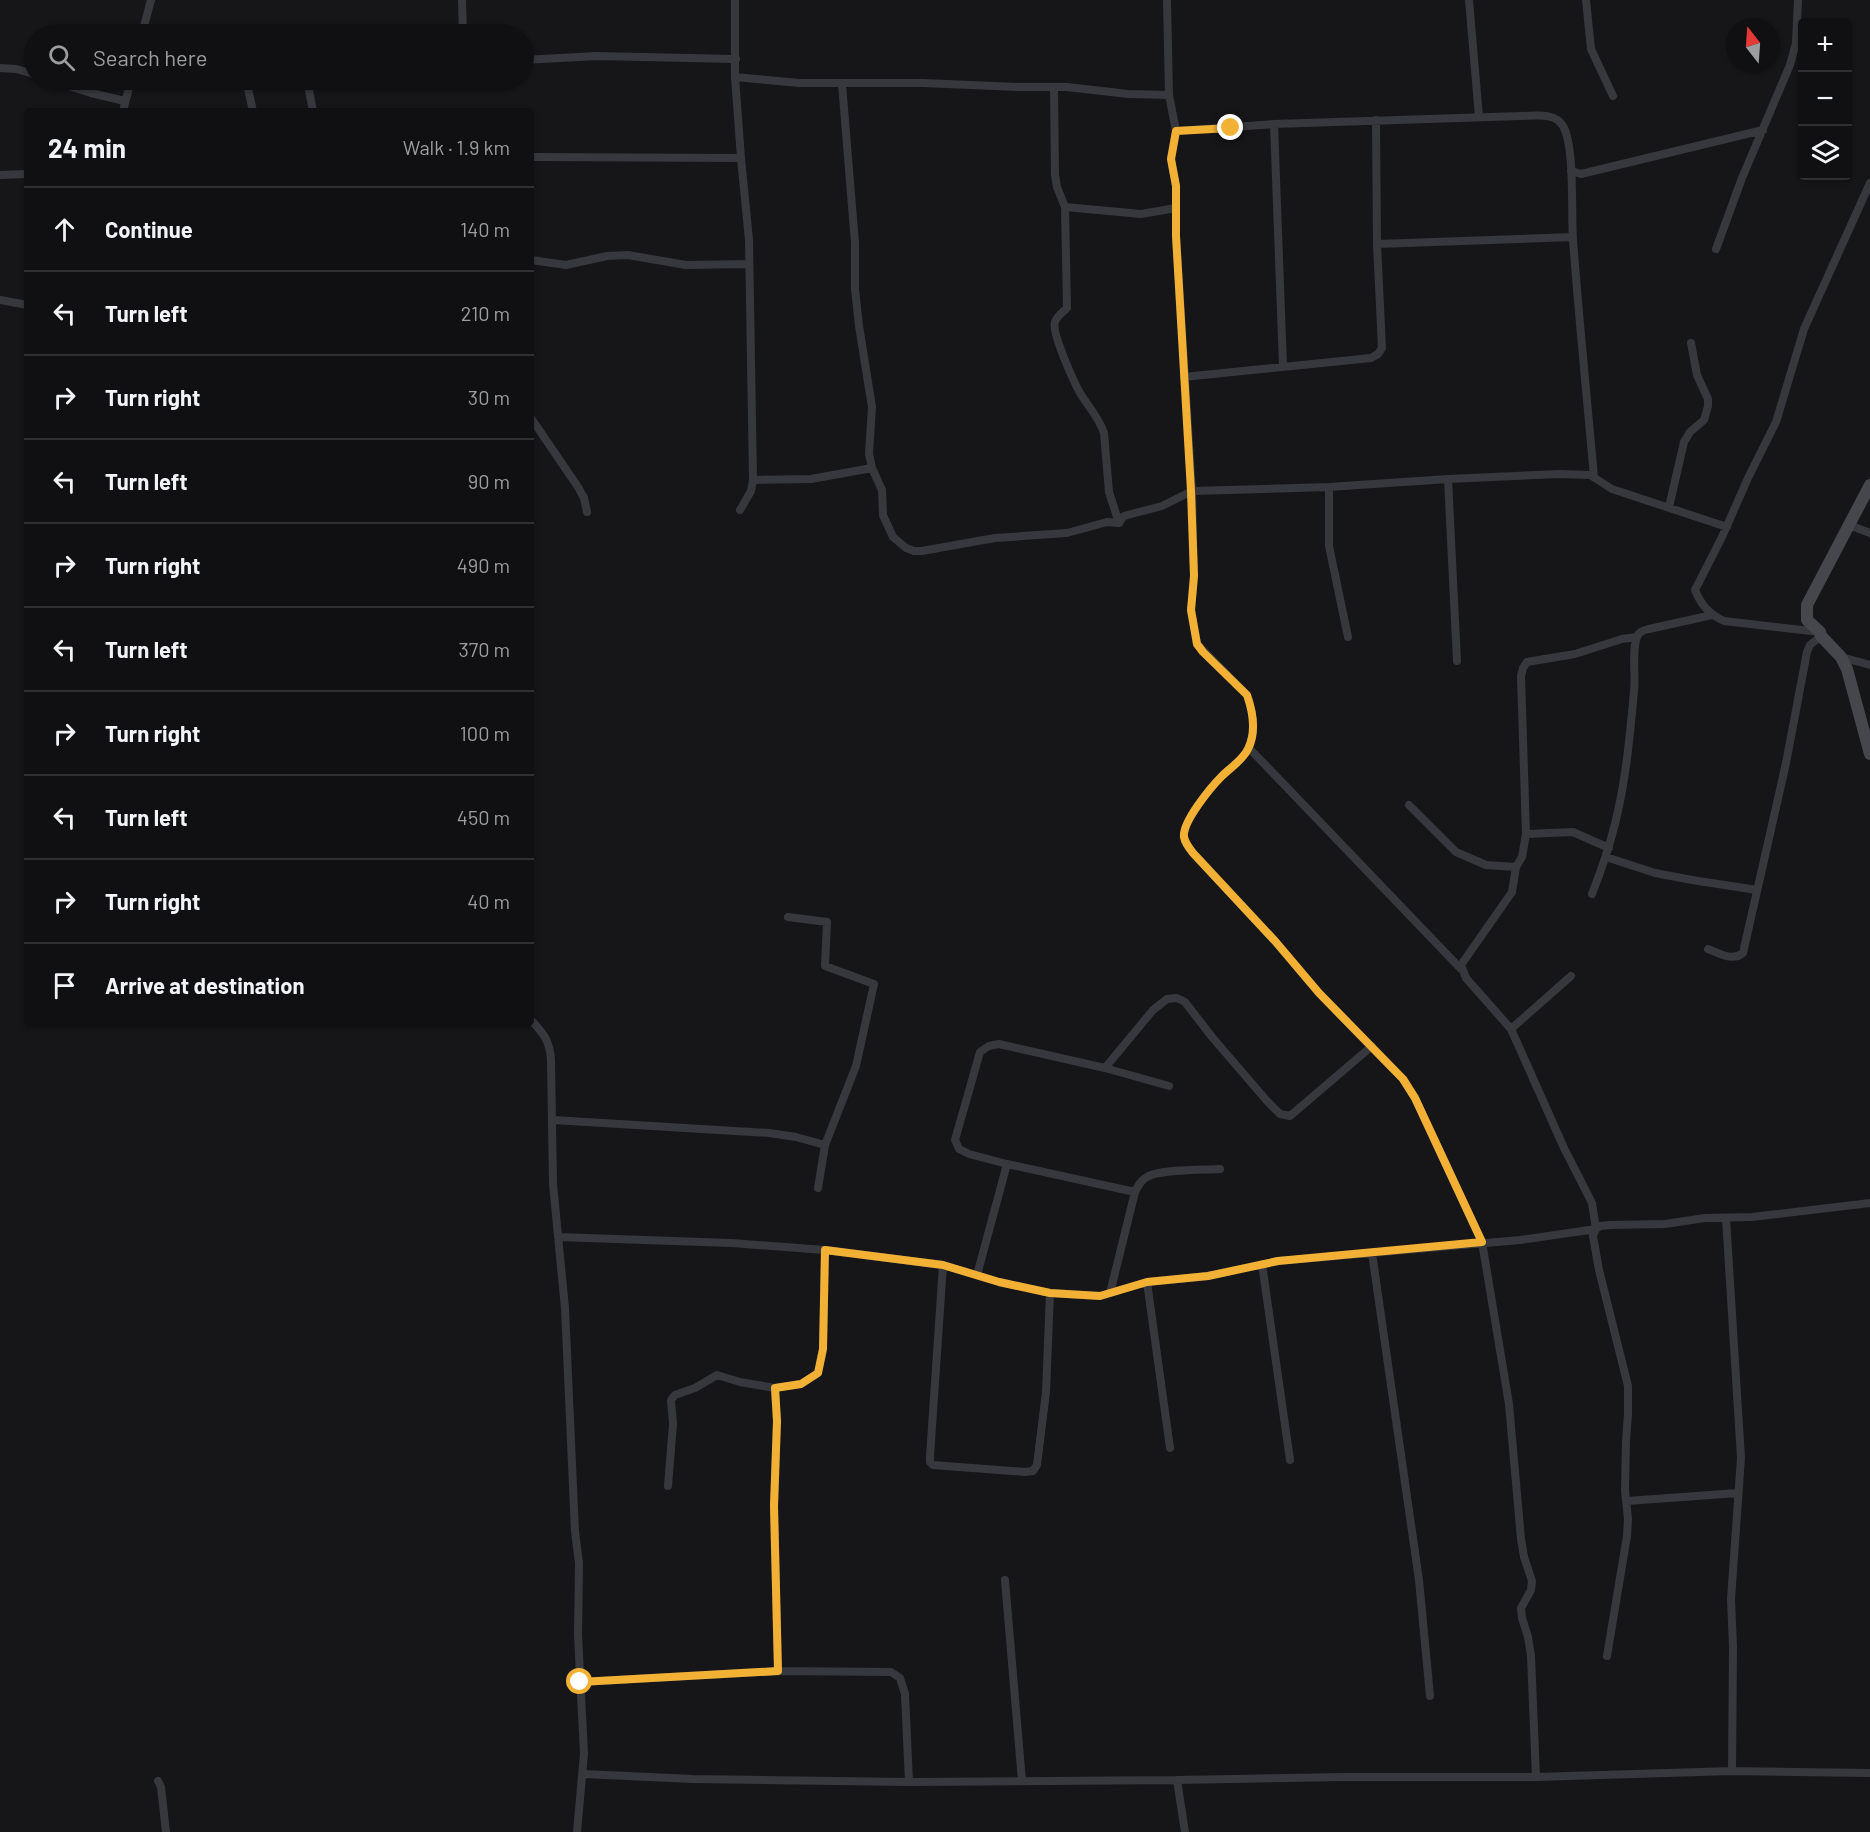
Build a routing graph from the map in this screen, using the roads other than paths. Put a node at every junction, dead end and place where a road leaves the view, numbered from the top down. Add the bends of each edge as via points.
1 (151, 0) edge
2 (462, 0) edge
3 (735, 0) edge
4 (1167, 0) edge
5 (1469, 0) edge
6 (1586, 0) edge
7 (1798, 0) edge
8 (145, 24) edge
9 (463, 24) edge
10 (534, 59) edge
11 (736, 59) junction
12 (0, 68) edge
13 (24, 71) edge
14 (735, 77) junction
15 (842, 84) junction
16 (1054, 87) junction
17 (82, 90) edge
18 (128, 90) edge
19 (248, 90) edge
20 (309, 90) edge
21 (1169, 95) junction
22 (1613, 96) dead end
23 (125, 100) junction
24 (124, 108) edge
25 (252, 108) edge
26 (313, 108) edge
27 (1479, 117) junction
28 (1376, 120) junction
29 (1274, 124) junction
30 (1763, 130) junction
31 (1176, 131) junction
32 (534, 157) edge
33 (741, 158) junction
34 (1571, 171) junction
35 (24, 174) edge
36 (0, 175) edge
37 (1870, 183) edge
38 (1065, 207) junction
39 (1176, 208) junction
40 (1573, 237) junction
41 (1377, 244) junction
42 (1716, 249) dead end
43 (534, 260) edge
44 (750, 264) junction
45 (0, 300) edge
46 (24, 304) edge
47 (1691, 343) dead end
48 (1283, 366) junction
49 (1184, 377) junction
50 (534, 422) edge
51 (872, 468) junction
52 (1594, 477) junction
53 (1448, 478) junction
54 (753, 480) junction
55 (1870, 485) edge
56 (1329, 487) junction
57 (1191, 491) junction
58 (1669, 507) junction
59 (740, 510) dead end
60 (587, 512) dead end
61 (1119, 523) junction
62 (1849, 525) junction
63 (1726, 527) junction
64 (1870, 533) edge
65 (1712, 615) junction
66 (1821, 634) junction
67 (1348, 637) dead end
68 (1637, 637) junction
69 (1841, 657) junction
70 (1457, 661) dead end
71 (1870, 665) edge
72 (1249, 748) junction
73 (1870, 754) edge
74 (1409, 805) dead end
75 (1526, 834) junction
76 (1609, 848) junction
77 (1606, 857) junction
78 (1516, 867) junction
79 (1757, 890) junction
80 (1592, 894) dead end
81 (788, 916) dead end
82 (1708, 949) dead end
83 (1461, 969) junction
84 (1571, 976) dead end
85 (534, 1023) edge
86 (1511, 1029) junction
87 (1372, 1046) junction
88 (1105, 1068) junction
89 (1169, 1086) dead end
90 (552, 1120) junction
91 (825, 1145) junction
92 (1007, 1164) junction
93 (1220, 1168) dead end
94 (818, 1188) dead end
95 (1135, 1192) junction
96 (1870, 1203) edge
97 (1726, 1218) junction
98 (1596, 1229) junction
99 (558, 1237) junction
100 (1482, 1242) junction
101 (825, 1250) junction
102 (1372, 1253) junction
103 (1262, 1264) junction
104 (943, 1265) junction
105 (977, 1275) junction
106 (1147, 1282) junction
107 (1050, 1293) junction
108 (1110, 1293) junction
109 (775, 1388) junction
110 (1170, 1448) dead end
111 (1290, 1460) dead end
112 (668, 1486) dead end
113 (1738, 1493) junction
114 (1627, 1501) junction
115 (1005, 1580) dead end
116 (1607, 1656) dead end
117 (778, 1671) junction
118 (580, 1682) junction
119 (1430, 1696) dead end
120 (1732, 1771) junction
121 (1870, 1773) edge
122 (583, 1774) junction
123 (1536, 1777) junction
124 (1177, 1780) junction
125 (158, 1781) dead end
126 (1022, 1781) junction
127 (909, 1782) junction
128 (166, 1832) edge
129 (577, 1832) edge
130 (1185, 1832) edge

1 - 8 street
2 - 9 street
3 - 11 street
4 - 21 street
5 - 27 street
6 - 22 street via 1591,49
7 - 30 street via 1796,43
10 - 11 street via 596,56
11 - 14 street
12 - 13 street
14 - 15 street
14 - 33 street
15 - 16 street
15 - 51 street via 855,289 872,407
16 - 21 street
16 - 38 street via 1055,175
17 - 23 street
18 - 23 street
19 - 25 street
20 - 26 street
21 - 31 street
23 - 24 street
27 - 28 street
27 - 34 street via 1556,118 1568,143
28 - 29 street
28 - 41 street
29 - 31 street
29 - 48 street
30 - 34 street via 1581,174
30 - 42 street
31 - 39 street via 1171,159
32 - 33 street
33 - 44 street
34 - 40 street
35 - 36 street
37 - 63 street via 1813,306 1776,422
38 - 39 street via 1141,214
38 - 61 street via 1066,308 1055,321 1054,329 1079,391 1101,424 1109,492
39 - 49 street
40 - 41 street
40 - 52 street
41 - 48 street via 1382,348 1378,354 1371,358
43 - 44 street via 566,265 628,255 686,265
44 - 54 street
45 - 46 street
47 - 58 street via 1696,375 1708,406 1704,420 1684,442
48 - 49 street
49 - 57 street
50 - 60 street via 578,487
51 - 54 street via 811,479
51 - 61 street via 882,490 886,525 899,544 914,551
52 - 53 street via 1560,474
52 - 58 street via 1612,489
53 - 56 street
53 - 70 street
54 - 59 street
55 - 62 street
56 - 57 street
56 - 67 street via 1329,546
57 - 61 street via 1162,506 1124,516
57 - 72 street via 1192,626 1203,652 1247,695 1253,727
58 - 63 street
62 - 64 street
62 - 66 street via 1807,605 1807,620
63 - 65 street via 1695,590
65 - 66 street via 1724,621
65 - 68 street via 1649,629
66 - 69 street
66 - 79 street via 1807,652
68 - 75 street via 1575,654 1536,659 1523,668
68 - 76 street via 1629,738
69 - 71 street
69 - 73 street
72 - 83 street
72 - 87 street via 1193,813 1183,834 1185,842 1319,993
74 - 78 street via 1456,852 1486,865
75 - 76 street via 1573,832
75 - 78 street
76 - 77 street
77 - 79 street via 1655,873
77 - 80 street
78 - 83 street via 1512,892
79 - 82 street via 1743,953 1733,957
81 - 91 street via 827,922 825,966 874,984 856,1066
83 - 86 street
84 - 86 street
85 - 90 street via 546,1036 551,1050
86 - 98 street via 1592,1203
87 - 88 street via 1290,1116 1280,1114 1185,1002 1177,998 1167,999 1153,1010
87 - 100 street via 1415,1098
88 - 89 street
88 - 92 street via 999,1044 980,1052 955,1140 959,1149 969,1154
90 - 91 street via 769,1133
90 - 99 street
91 - 94 street
92 - 95 street
92 - 105 street
93 - 95 street via 1148,1176
95 - 108 street
96 - 97 street
97 - 98 street
97 - 113 street via 1741,1458
98 - 100 street
98 - 114 street via 1593,1236 1599,1270 1628,1386
99 - 101 street
99 - 118 street via 579,1563
100 - 102 street
100 - 123 street via 1509,1404 1521,1539 1532,1581 1521,1608 1532,1656
101 - 104 street
101 - 109 street via 823,1349 818,1373 801,1384
102 - 103 street
102 - 119 street via 1419,1580
103 - 106 street via 1208,1276
103 - 111 street
104 - 105 street
104 - 107 street via 930,1456 933,1465 1033,1471 1046,1392
105 - 107 street
106 - 108 street
106 - 110 street
107 - 108 street
109 - 112 street via 717,1375 675,1395 671,1400
109 - 117 street
113 - 114 street
113 - 120 street via 1731,1599
114 - 116 street via 1624,1560
115 - 126 street
117 - 118 street
117 - 127 street via 897,1674 905,1694
118 - 122 street
120 - 121 street
120 - 123 street
122 - 127 street
122 - 129 street
123 - 124 street
124 - 126 street
124 - 130 street
125 - 128 street
126 - 127 street

